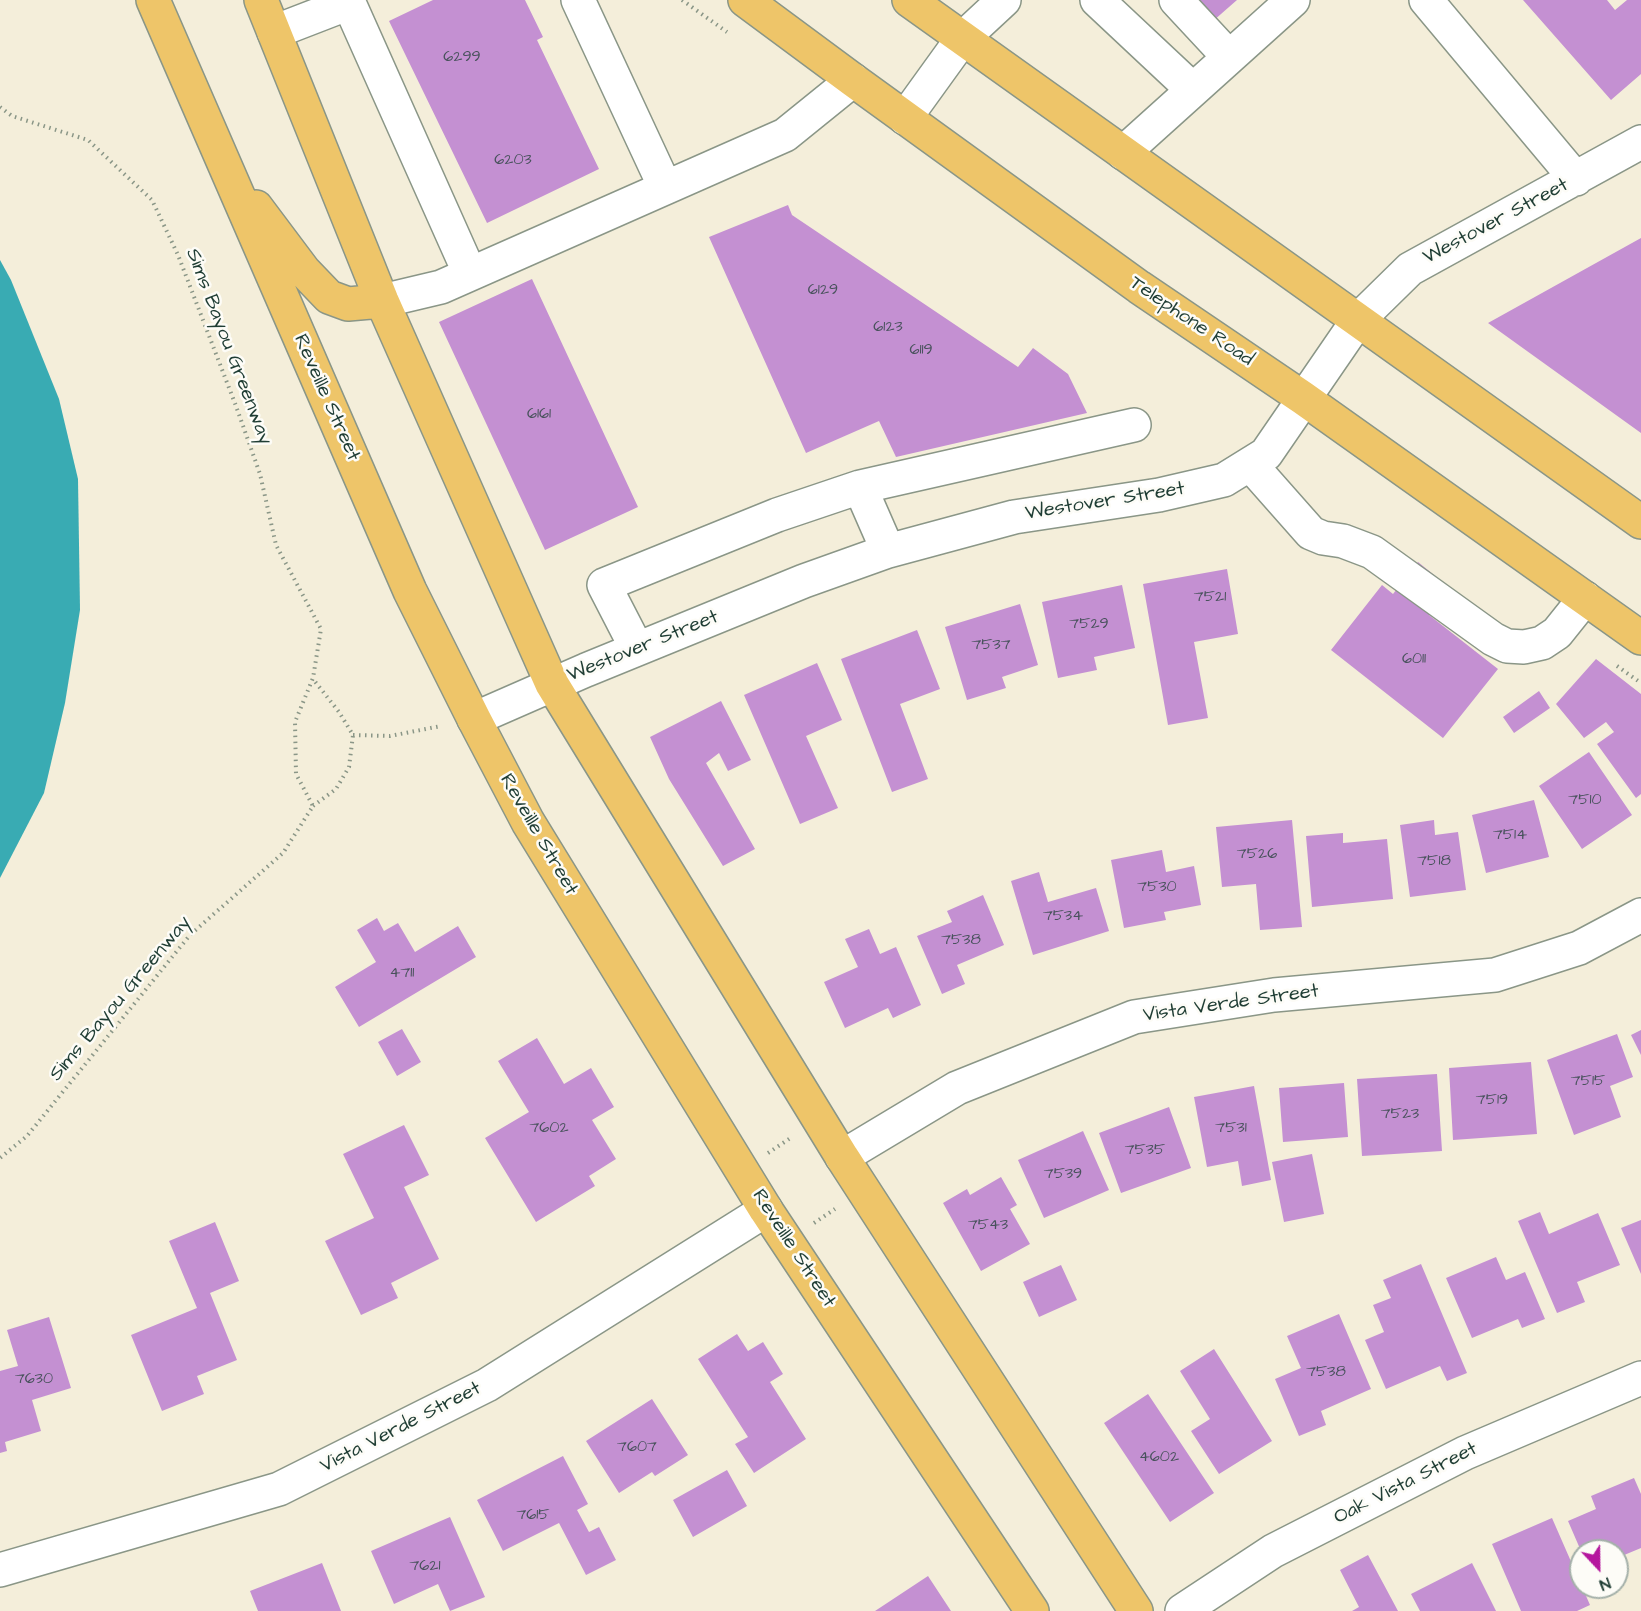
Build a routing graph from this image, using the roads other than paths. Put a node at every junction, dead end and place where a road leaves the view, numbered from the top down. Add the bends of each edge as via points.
1 (153, 0) edge
2 (261, 0) edge
3 (578, 0) edge
4 (745, 0) edge
5 (909, 0) edge
6 (1004, 0) edge
7 (1097, 0) edge
8 (1176, 0) edge
9 (1293, 0) edge
10 (1426, 0) edge
11 (274, 32) junction
12 (962, 39) junction
13 (1229, 57) junction
14 (853, 80) junction
15 (1193, 90) junction
16 (905, 118) junction
17 (1641, 142) edge
18 (1123, 153) junction
19 (221, 160) junction
20 (1576, 179) junction
21 (665, 187) junction
22 (470, 274) junction
23 (382, 301) junction
24 (1358, 320) junction
25 (1303, 398) junction
26 (1134, 425) dead end
27 (1250, 464) junction
28 (860, 487) junction
29 (1641, 522) edge
30 (888, 551) junction
31 (1585, 598) junction
32 (1641, 638) edge
33 (637, 649) junction
34 (552, 684) junction
35 (474, 719) junction
36 (1641, 915) edge
37 (842, 1157) junction
38 (766, 1210) junction
39 (1641, 1378) edge
40 (0, 1570) edge
41 (1032, 1611) edge
42 (1136, 1611) edge
43 (1182, 1611) edge

1 - 19 main road, Reveille Street
2 - 11 main road
3 - 21 street
4 - 14 main road, Telephone Road
5 - 12 main road
6 - 12 street
7 - 15 street
8 - 13 street
9 - 13 street
10 - 20 street
11 - 22 street via 349,3
11 - 23 main road
12 - 16 street
12 - 18 main road
13 - 15 street
14 - 16 main road, Telephone Road
14 - 21 street via 785,135
15 - 18 street
16 - 25 main road, Telephone Road via 1139,287
17 - 20 street, Westover Street
18 - 24 main road
19 - 23 main road via 304,271 329,297 348,304
19 - 35 main road, Reveille Street via 406,582
20 - 24 street, Westover Street via 1410,269
21 - 22 street
22 - 23 street via 441,287
23 - 34 main road
24 - 25 street, Westover Street
24 - 29 main road
25 - 27 street, Westover Street via 1266,454
25 - 31 main road, Telephone Road
26 - 28 street
27 - 30 street, Westover Street via 1224,480 1159,495 1014,517
27 - 31 street via 1311,533 1372,552 1507,646 1542,643 1557,633
28 - 30 street
28 - 33 street via 777,515 604,585
30 - 33 street, Westover Street via 804,580
31 - 32 main road, Telephone Road
33 - 34 street, Westover Street
34 - 35 street, Westover Street
34 - 37 main road
35 - 38 main road, Reveille Street via 528,822
36 - 37 street, Vista Verde Street via 1578,948 1495,975 1274,995 1134,1017 957,1088
37 - 42 main road
38 - 40 street, Vista Verde Street via 487,1385 279,1489
38 - 41 main road, Reveille Street
39 - 43 street, Oak Vista Street via 1465,1453 1273,1551

